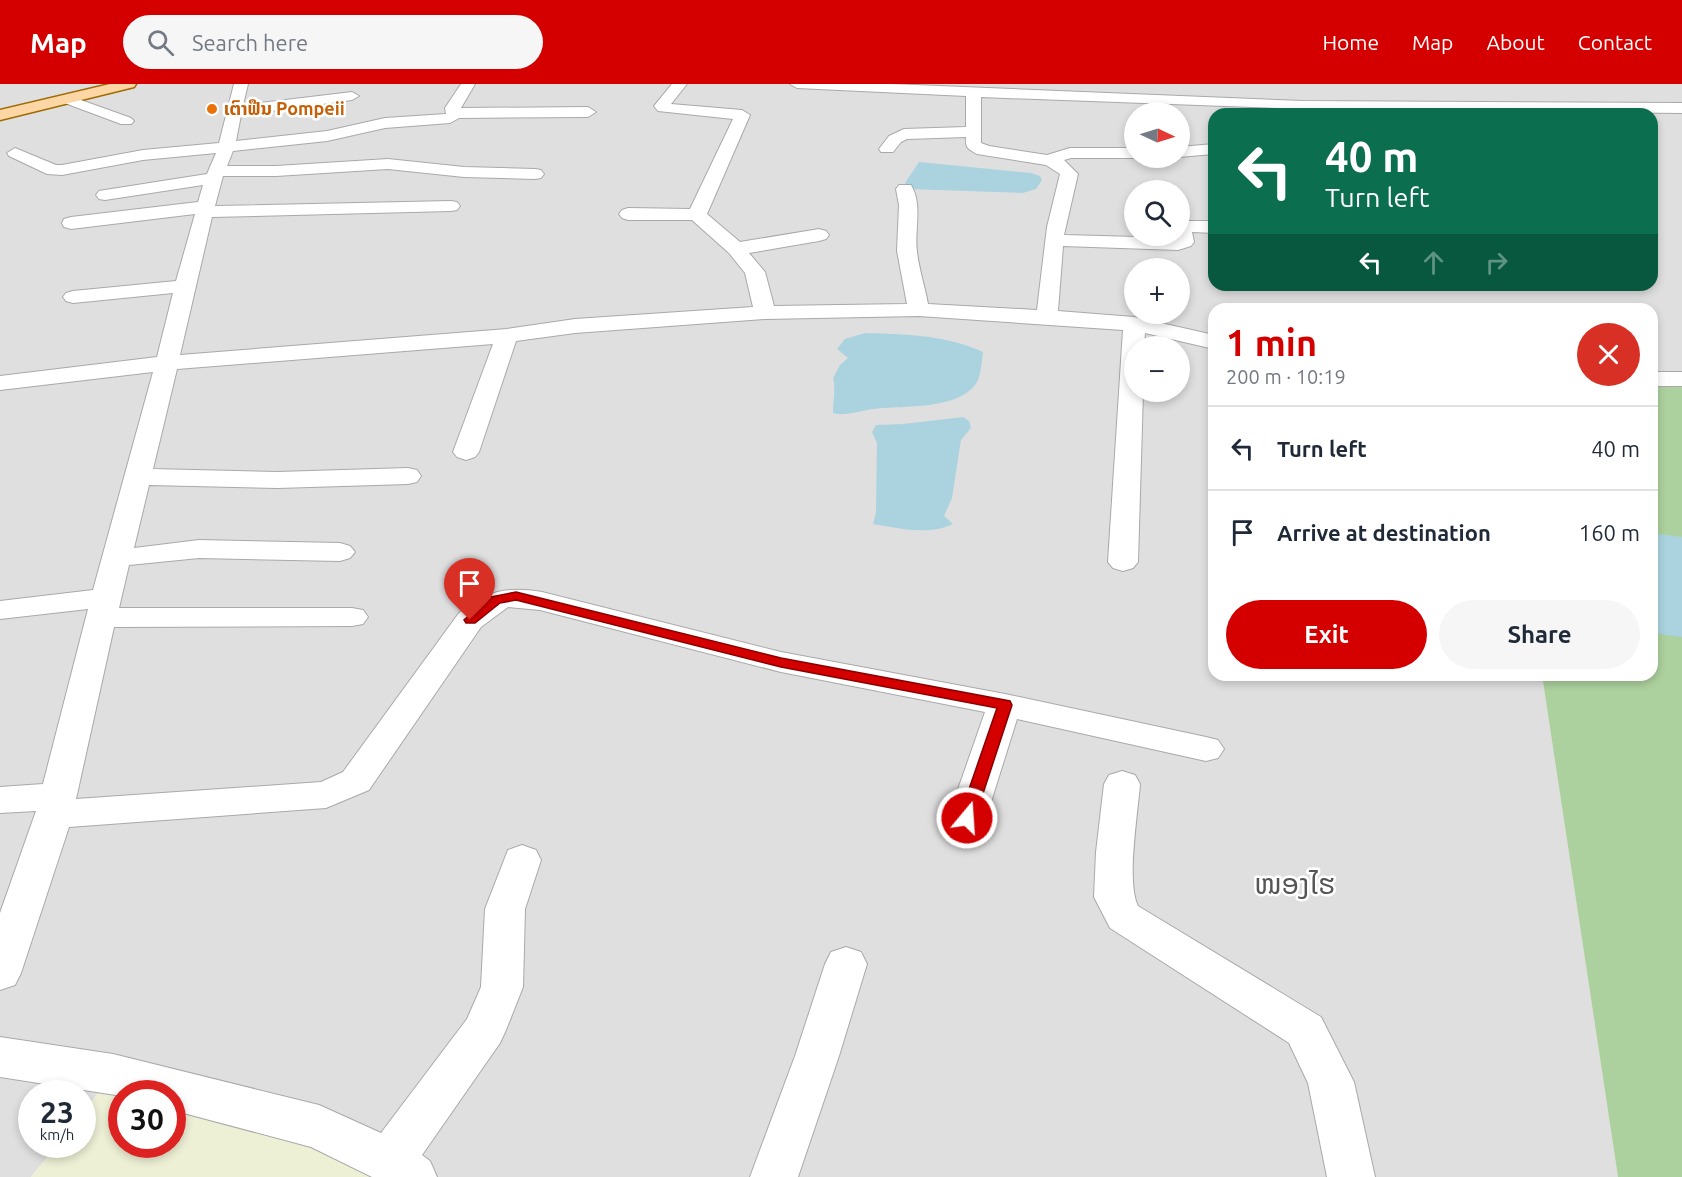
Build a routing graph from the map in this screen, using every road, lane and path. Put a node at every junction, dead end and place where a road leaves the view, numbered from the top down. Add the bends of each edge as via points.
1 (129, 84) edge
2 (468, 84) edge
3 (680, 84) edge
4 (796, 84) edge
5 (1315, 85) edge
6 (973, 92) junction
7 (1536, 92) dead end
8 (352, 96) dead end
9 (238, 98) edge
10 (67, 99) junction
11 (1124, 104) edge
12 (1325, 106) junction
13 (1190, 107) edge
14 (1356, 108) edge
15 (1564, 108) joint
16 (1682, 108) edge
17 (588, 112) dead end
18 (455, 113) junction
19 (0, 115) edge
20 (126, 121) dead end
21 (972, 132) junction
22 (887, 149) dead end
23 (1208, 150) edge
24 (1190, 151) edge
25 (15, 153) dead end
26 (1124, 153) edge
27 (1048, 160) junction
28 (219, 166) junction
29 (535, 174) dead end
30 (905, 189) dead end
31 (105, 195) dead end
32 (451, 206) dead end
33 (206, 210) junction
34 (628, 214) dead end
35 (697, 215) junction
36 (71, 223) dead end
37 (1208, 227) edge
38 (819, 235) dead end
39 (1054, 240) junction
40 (736, 249) junction
41 (185, 286) junction
42 (73, 297) dead end
43 (919, 310) junction
44 (765, 313) junction
45 (1047, 317) junction
46 (1124, 323) edge
47 (1134, 324) joint
48 (507, 336) junction
49 (1208, 341) edge
50 (167, 363) junction
51 (1658, 379) edge
52 (1682, 379) edge
53 (0, 383) edge
54 (466, 453) dead end
55 (408, 476) dead end
56 (138, 477) junction
57 (340, 552) dead end
58 (118, 558) junction
59 (1123, 562) dead end
60 (105, 607) junction
61 (0, 610) edge
62 (352, 617) dead end
63 (1005, 705) junction
64 (1206, 749) dead end
65 (1122, 784) dead end
66 (0, 800) edge
67 (57, 805) junction
68 (967, 818) dead end
69 (522, 860) dead end
70 (846, 964) dead end
71 (0, 973) edge
72 (0, 1057) edge
73 (401, 1169) edge
74 (774, 1177) edge
75 (1352, 1177) edge

1 - 10 main road
2 - 18 street via 453,108
3 - 35 street via 663,108 742,115
4 - 6 street
5 - 12 street
6 - 11 street
6 - 21 street
7 - 15 street
8 - 9 street
9 - 28 street
10 - 19 main road
10 - 20 street
12 - 13 street
12 - 14 street
15 - 16 street
17 - 18 street
18 - 28 street via 450,118 385,123 317,138
21 - 22 street via 904,134
21 - 27 street via 973,145 983,151
23 - 24 street
25 - 28 street via 53,170 143,155
26 - 27 street via 1070,153
27 - 39 street via 1064,167 1069,174
28 - 29 street via 276,171 388,164
28 - 31 street
28 - 33 street
30 - 43 street via 907,251
32 - 33 street
33 - 36 street
33 - 41 street
34 - 35 street
35 - 40 street
37 - 39 street via 1181,226 1184,242 1178,244
38 - 40 street
39 - 45 street
40 - 44 street via 755,272
41 - 42 street
41 - 50 street
43 - 44 street
43 - 45 street
44 - 48 street via 575,326
45 - 46 street
47 - 49 street
47 - 59 street
48 - 50 street
48 - 54 street
50 - 53 street
50 - 56 street
51 - 52 street
55 - 56 street via 278,480
56 - 58 street
57 - 58 street via 199,549
58 - 60 street
60 - 61 street
60 - 62 street
60 - 67 street
63 - 64 street
63 - 67 street via 781,662 542,601 507,596 495,600 470,620 356,781 341,789 326,795
63 - 68 street
65 - 75 street via 1114,897 1124,917 1305,1030 1331,1082
66 - 67 street
67 - 71 street
69 - 73 street via 505,909 502,987 484,1030
70 - 74 street
72 - 73 street via 113,1074 308,1124

